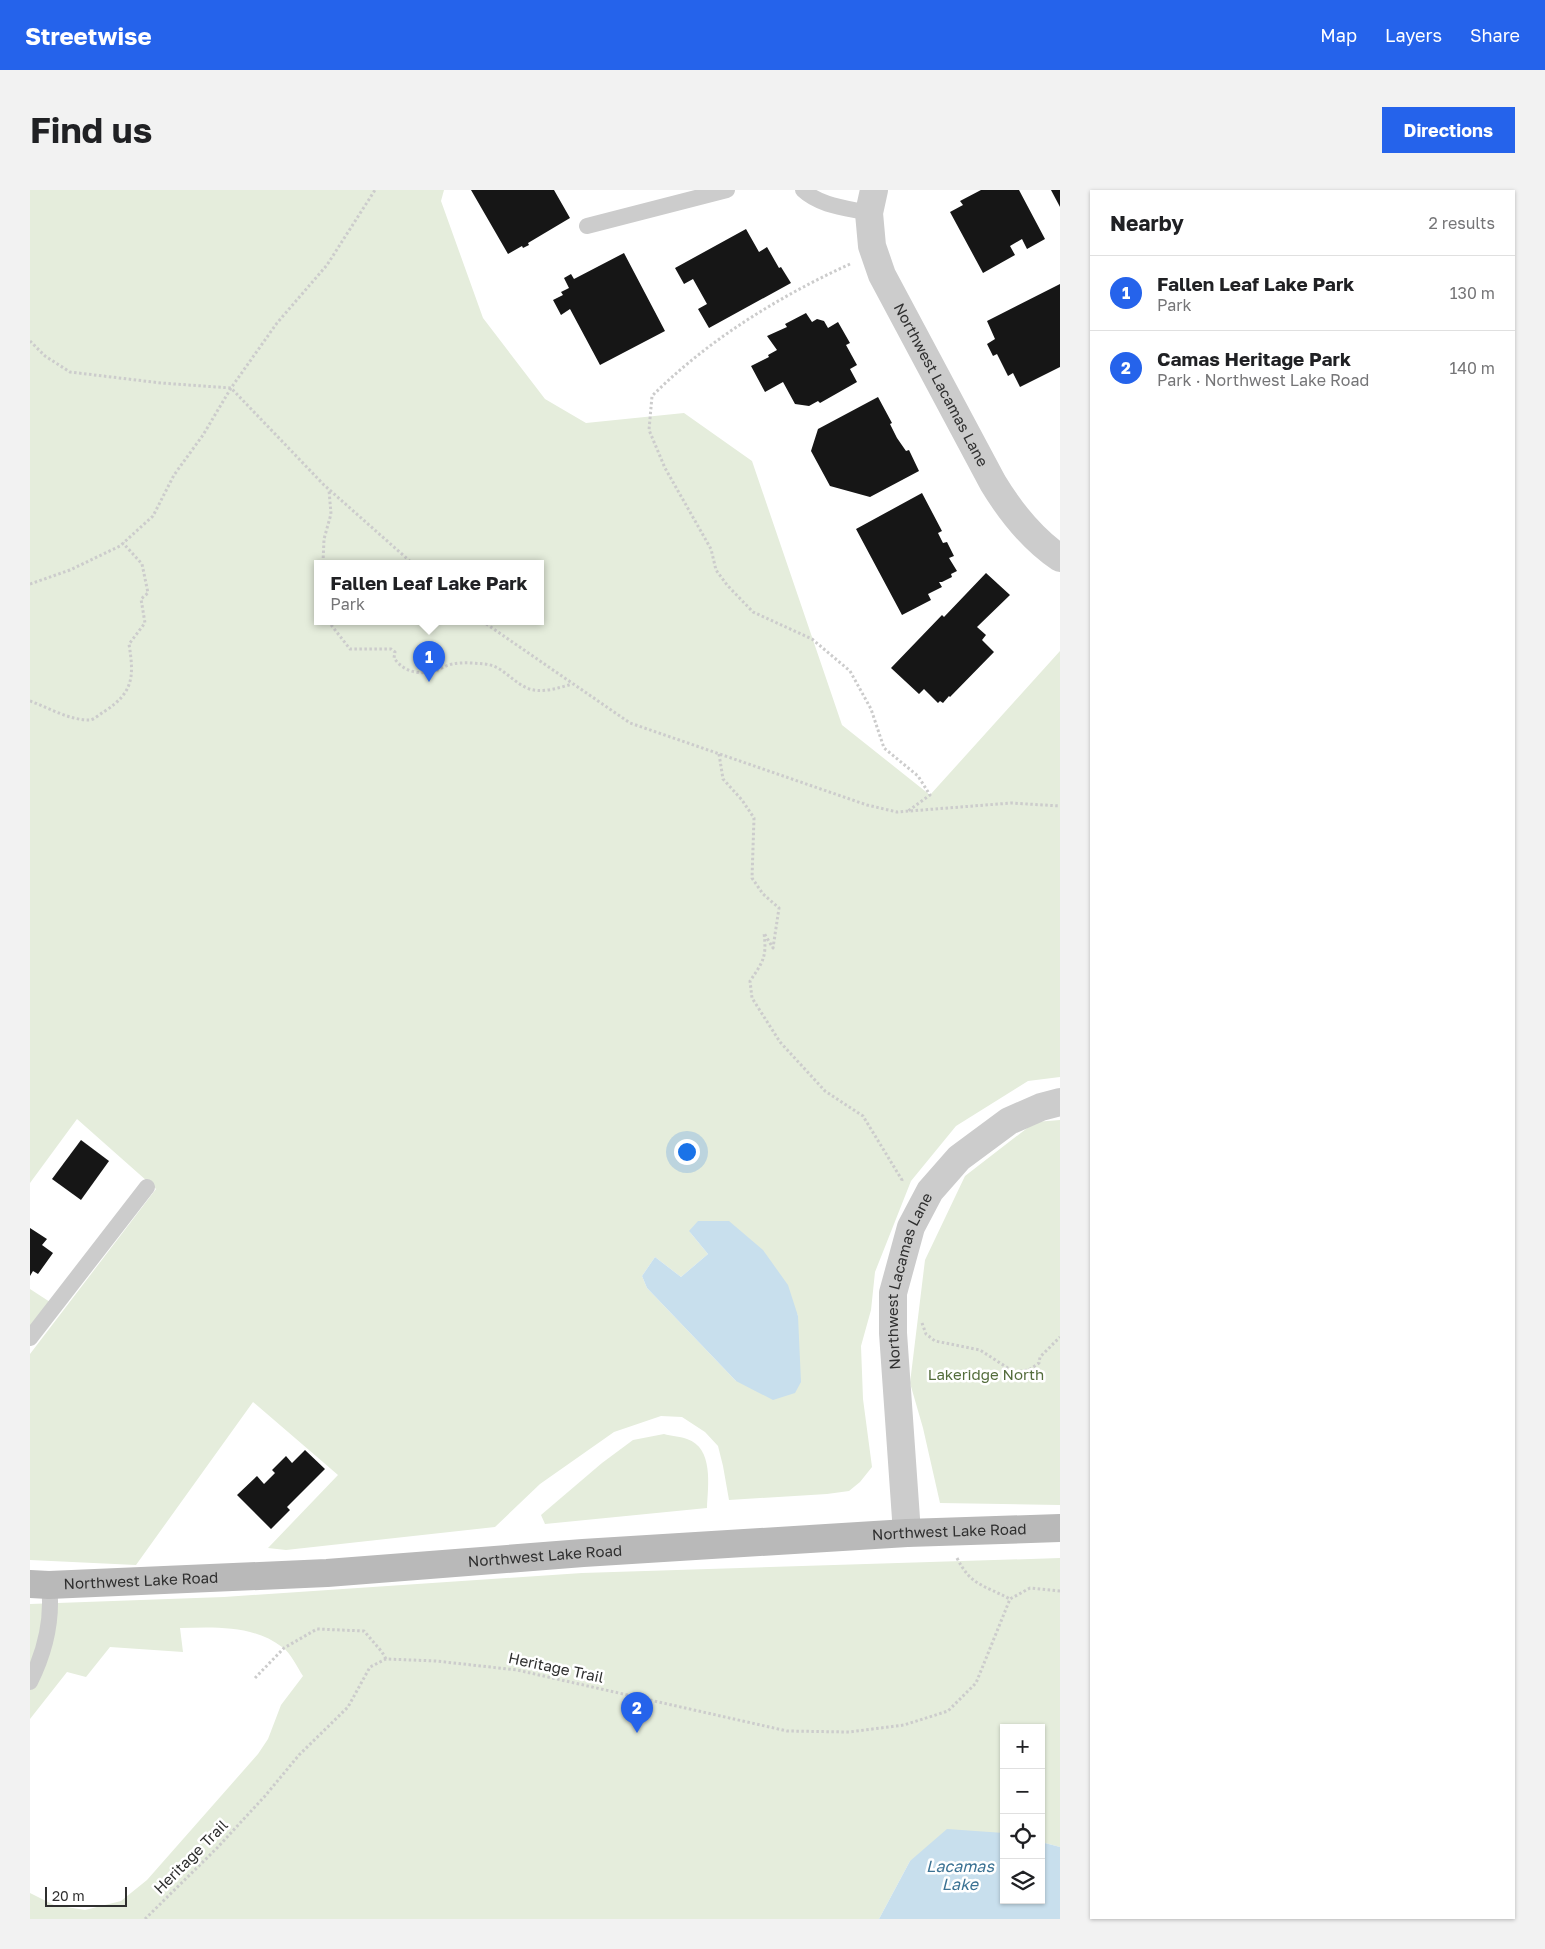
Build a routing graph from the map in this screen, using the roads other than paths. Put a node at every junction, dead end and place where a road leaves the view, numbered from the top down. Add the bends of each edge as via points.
1 (727, 190) edge
2 (803, 190) edge
3 (872, 202) edge
4 (587, 226) dead end
5 (1060, 558) edge
6 (1060, 1102) edge
7 (147, 1187) dead end
8 (30, 1338) edge
9 (1060, 1528) edge
10 (907, 1532) junction
11 (40, 1585) edge
12 (30, 1682) edge

1 - 4 lane
2 - 3 lane via 822,202
3 - 5 street, Northwest Lacamas Lane via 872,246 882,275 993,483 1024,526
6 - 10 street, Northwest Lacamas Lane via 1009,1121 959,1158 930,1191 912,1227 893,1301
7 - 8 lane
9 - 10 main road, Northwest Lake Road
10 - 11 main road, Northwest Lake Road via 328,1573
11 - 12 lane via 51,1608 49,1625

